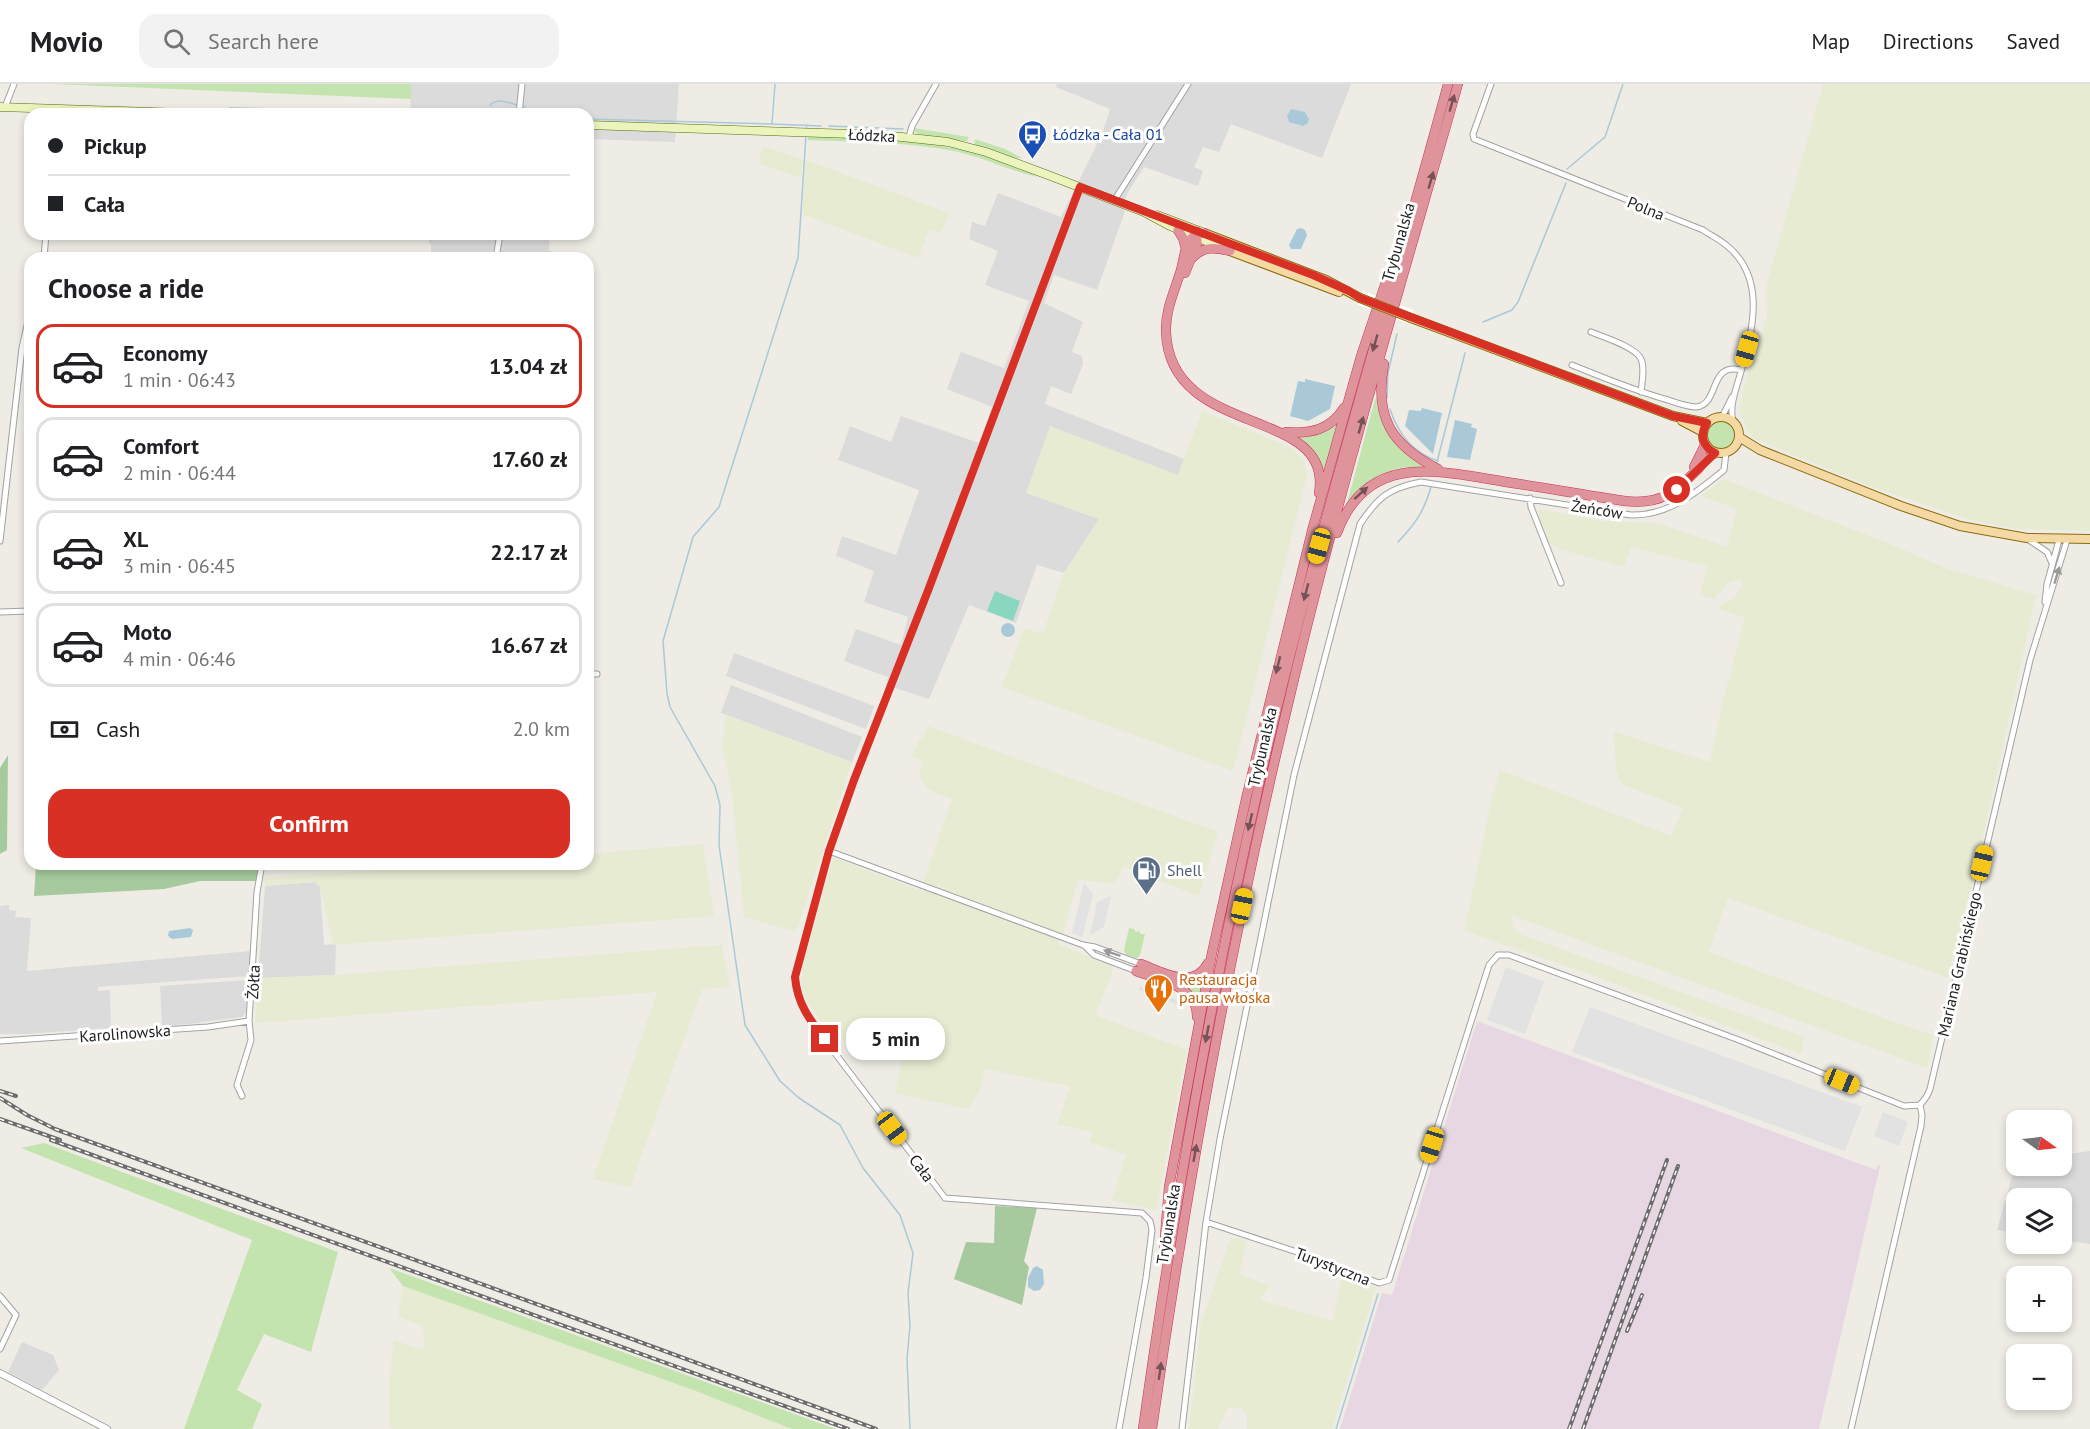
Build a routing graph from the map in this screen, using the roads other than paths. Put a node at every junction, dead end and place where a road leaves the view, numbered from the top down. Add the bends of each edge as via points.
1 (14, 84) edge
2 (522, 84) edge
3 (936, 84) edge
4 (1188, 84) edge
5 (1448, 84) edge
6 (1458, 84) edge
7 (1491, 84) edge
8 (3, 107) edge
9 (520, 108) edge
10 (24, 109) edge
11 (594, 125) edge
12 (909, 137) junction
13 (1080, 187) junction
14 (1114, 201) junction
15 (1144, 212) junction
16 (1408, 226) junction
17 (1178, 230) junction
18 (1198, 234) junction
19 (1186, 249) junction
20 (1230, 250) junction
21 (1190, 261) junction
22 (1360, 298) junction
23 (1392, 318) junction
24 (1591, 332) dead end
25 (24, 339) edge
26 (1572, 365) dead end
27 (1741, 370) junction
28 (1181, 375) junction
29 (1736, 390) junction
30 (1641, 392) junction
31 (1351, 393) junction
32 (1673, 416) junction
33 (1722, 417) junction
34 (1733, 421) junction
35 (1707, 423) junction
36 (1281, 432) junction
37 (1702, 432) junction
38 (1739, 437) junction
39 (1705, 446) junction
40 (1735, 447) junction
41 (1760, 450) junction
42 (1715, 453) junction
43 (1726, 453) junction
44 (1440, 471) junction
45 (1689, 477) junction
46 (1530, 498) junction
47 (1313, 527) junction
48 (2027, 538) junction
49 (2090, 539) edge
50 (2063, 540) junction
51 (0, 541) edge
52 (1324, 562) junction
53 (2052, 563) junction
54 (1561, 583) dead end
55 (2044, 609) junction
56 (24, 611) edge
57 (0, 612) edge
58 (829, 851) junction
59 (261, 870) edge
60 (1212, 953) junction
61 (1138, 967) junction
62 (249, 1021) junction
63 (1198, 1028) junction
64 (0, 1041) edge
65 (242, 1096) dead end
66 (1920, 1106) junction
67 (1206, 1222) junction
68 (1162, 1294) junction
69 (0, 1296) edge
70 (0, 1348) edge
71 (0, 1373) edge
72 (106, 1429) edge
73 (1119, 1429) edge
74 (1143, 1429) edge
75 (1152, 1429) edge
76 (1182, 1429) edge
77 (1851, 1429) edge

1 - 8 street
2 - 9 street
3 - 12 street
4 - 14 street
5 - 16 highway, Trybunalska
23 -> 6 highway, Trybunalska
7 - 27 street, Polna via 1474,139 1702,230 1734,253 1748,275 1754,306
8 - 10 main road
11 - 12 main road, Łódzka
12 - 13 main road, Łódzka via 986,152
13 - 14 main road, Łódzka
13 - 58 street, Cała
14 - 15 main road, Łódzka
15 - 17 main road, Łódzka
15 - 18 main road, Łódzka
16 - 31 highway via 1395,254
16 -> 68 highway, Trybunalska via 1307,588 1260,778 1206,1037
17 - 18 main road, Łódzka
17 - 19 highway
18 - 19 highway
18 - 20 main road, Łódzka
18 - 21 highway
18 - 22 main road, Łódzka via 1326,280
19 - 28 highway via 1168,309 1166,330 1168,351
20 - 21 highway via 1206,248
20 - 22 main road, Łódzka
21 - 28 highway via 1171,320
22 - 32 main road, Łódzka, bridge
23 - 44 highway via 1381,382 1383,413 1405,449
52 -> 23 highway, Trybunalska
24 - 30 street via 1640,356
25 - 51 street
26 - 30 street
27 - 29 street, Polna
27 - 30 street via 1724,371 1707,401 1698,407
28 - 36 highway via 1212,404
29 - 33 street, Polna
29 - 34 street, Polna
31 - 36 highway via 1338,417 1322,429 1303,434
31 - 47 highway
32 - 35 main road
32 - 37 main road
33 - 34 main road
33 - 35 main road
34 - 38 main road
35 - 37 main road
36 - 47 highway via 1305,447 1317,465 1320,487
37 - 39 main road
38 - 40 main road
38 - 41 main road
39 - 42 main road
39 - 45 highway
40 - 41 main road
40 - 43 main road
41 - 48 main road via 1950,523
42 - 43 main road
42 - 45 highway
43 - 46 street, Żeńców via 1724,470 1656,513 1631,515
44 - 45 highway via 1635,502 1666,497
52 -> 44 highway via 1349,507 1370,486 1401,473
46 - 54 street
46 - 67 street via 1421,482 1401,485 1373,504 1360,524 1294,775
47 -> 60 highway
48 - 50 main road
48 - 53 street via 2039,544
49 - 50 main road
50 - 53 street, Mariana Grabińskiego
55 -> 50 street, Mariana Grabińskiego via 2054,586
75 -> 52 highway, Trybunalska via 1188,1194 1230,965 1275,758
53 - 55 street, Mariana Grabińskiego
55 - 66 street, Mariana Grabińskiego via 1930,1089
56 - 57 street
58 - 61 street via 1095,947
58 - 73 street, Cała via 796,967 796,992 812,1023 945,1198 1147,1216 1152,1230 1148,1269
59 - 62 street, Żółta
60 - 61 highway via 1202,973 1190,979
60 - 63 highway
61 - 63 highway via 1188,993 1196,1007
62 - 64 street, Karolinowska via 208,1028
62 - 65 street, Żółta via 250,1040 237,1085
63 - 68 highway via 1169,1187
66 - 67 street, Turystyczna via 1904,1106 1739,1040 1509,955 1498,955 1489,965 1389,1280 1379,1283
66 - 77 street, Mariana Grabińskiego via 1921,1126
67 - 76 street
68 - 74 highway, Trybunalska
69 - 70 street via 16,1316
71 - 72 street

